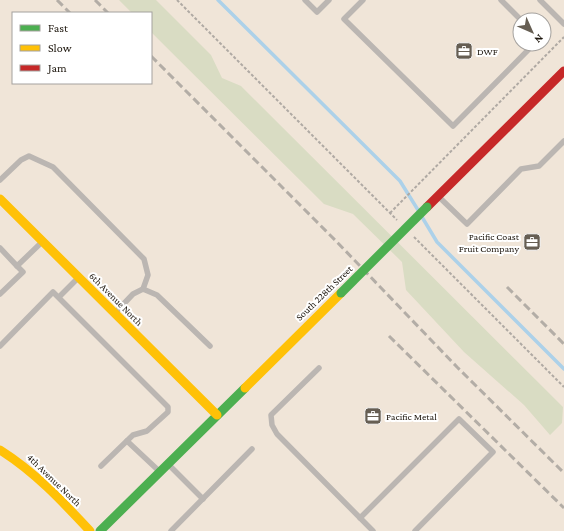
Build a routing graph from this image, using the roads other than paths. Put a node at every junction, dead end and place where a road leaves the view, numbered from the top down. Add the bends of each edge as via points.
1 (305, 0) edge
2 (329, 0) edge
3 (363, 0) edge
4 (502, 0) edge
5 (540, 0) edge
6 (514, 12) edge
7 (564, 24) edge
8 (526, 52) edge
9 (564, 71) edge
10 (564, 141) edge
11 (0, 180) edge
12 (438, 196) junction
13 (0, 199) edge
14 (43, 242) junction
15 (0, 248) edge
16 (17, 266) junction
17 (79, 277) junction
18 (143, 289) junction
19 (0, 294) edge
20 (59, 297) junction
21 (115, 314) junction
22 (0, 346) edge
23 (210, 346) dead end
24 (319, 368) dead end
25 (217, 415) junction
26 (127, 441) junction
27 (252, 449) dead end
28 (0, 450) edge
29 (168, 464) junction
30 (101, 466) dead end
31 (160, 472) junction
32 (203, 499) junction
33 (360, 518) junction
34 (90, 531) edge
35 (100, 531) edge
36 (171, 531) edge
37 (373, 531) edge
38 (415, 531) edge

1 - 2 lane via 317,12
3 - 8 lane via 344,20 453,126
4 - 6 lane
5 - 7 lane
9 - 12 main road, South 228th Street
10 - 12 lane via 539,166 521,169 467,224
11 - 18 lane via 21,160 29,156 53,167 144,259 148,275
12 - 25 main road, South 228th Street, bridge
13 - 14 main road, 6th Avenue North
14 - 16 lane
14 - 17 main road, 6th Avenue North
15 - 16 lane
16 - 19 lane via 23,272
17 - 20 lane
17 - 21 main road, 6th Avenue North
18 - 21 lane via 133,294
18 - 23 lane via 157,295
20 - 22 lane via 54,292
20 - 26 lane via 168,407 168,412 148,431 133,435
21 - 25 main road, 6th Avenue North
24 - 33 lane via 272,415 272,425 277,434
25 - 29 main road, South 228th Street
26 - 30 lane
26 - 31 lane
27 - 32 lane
28 - 34 main road, 4th Avenue North via 38,477
29 - 31 main road, South 228th Street
29 - 32 lane
31 - 35 main road, South 228th Street
32 - 36 lane
33 - 37 lane
33 - 38 lane via 459,419 493,452

